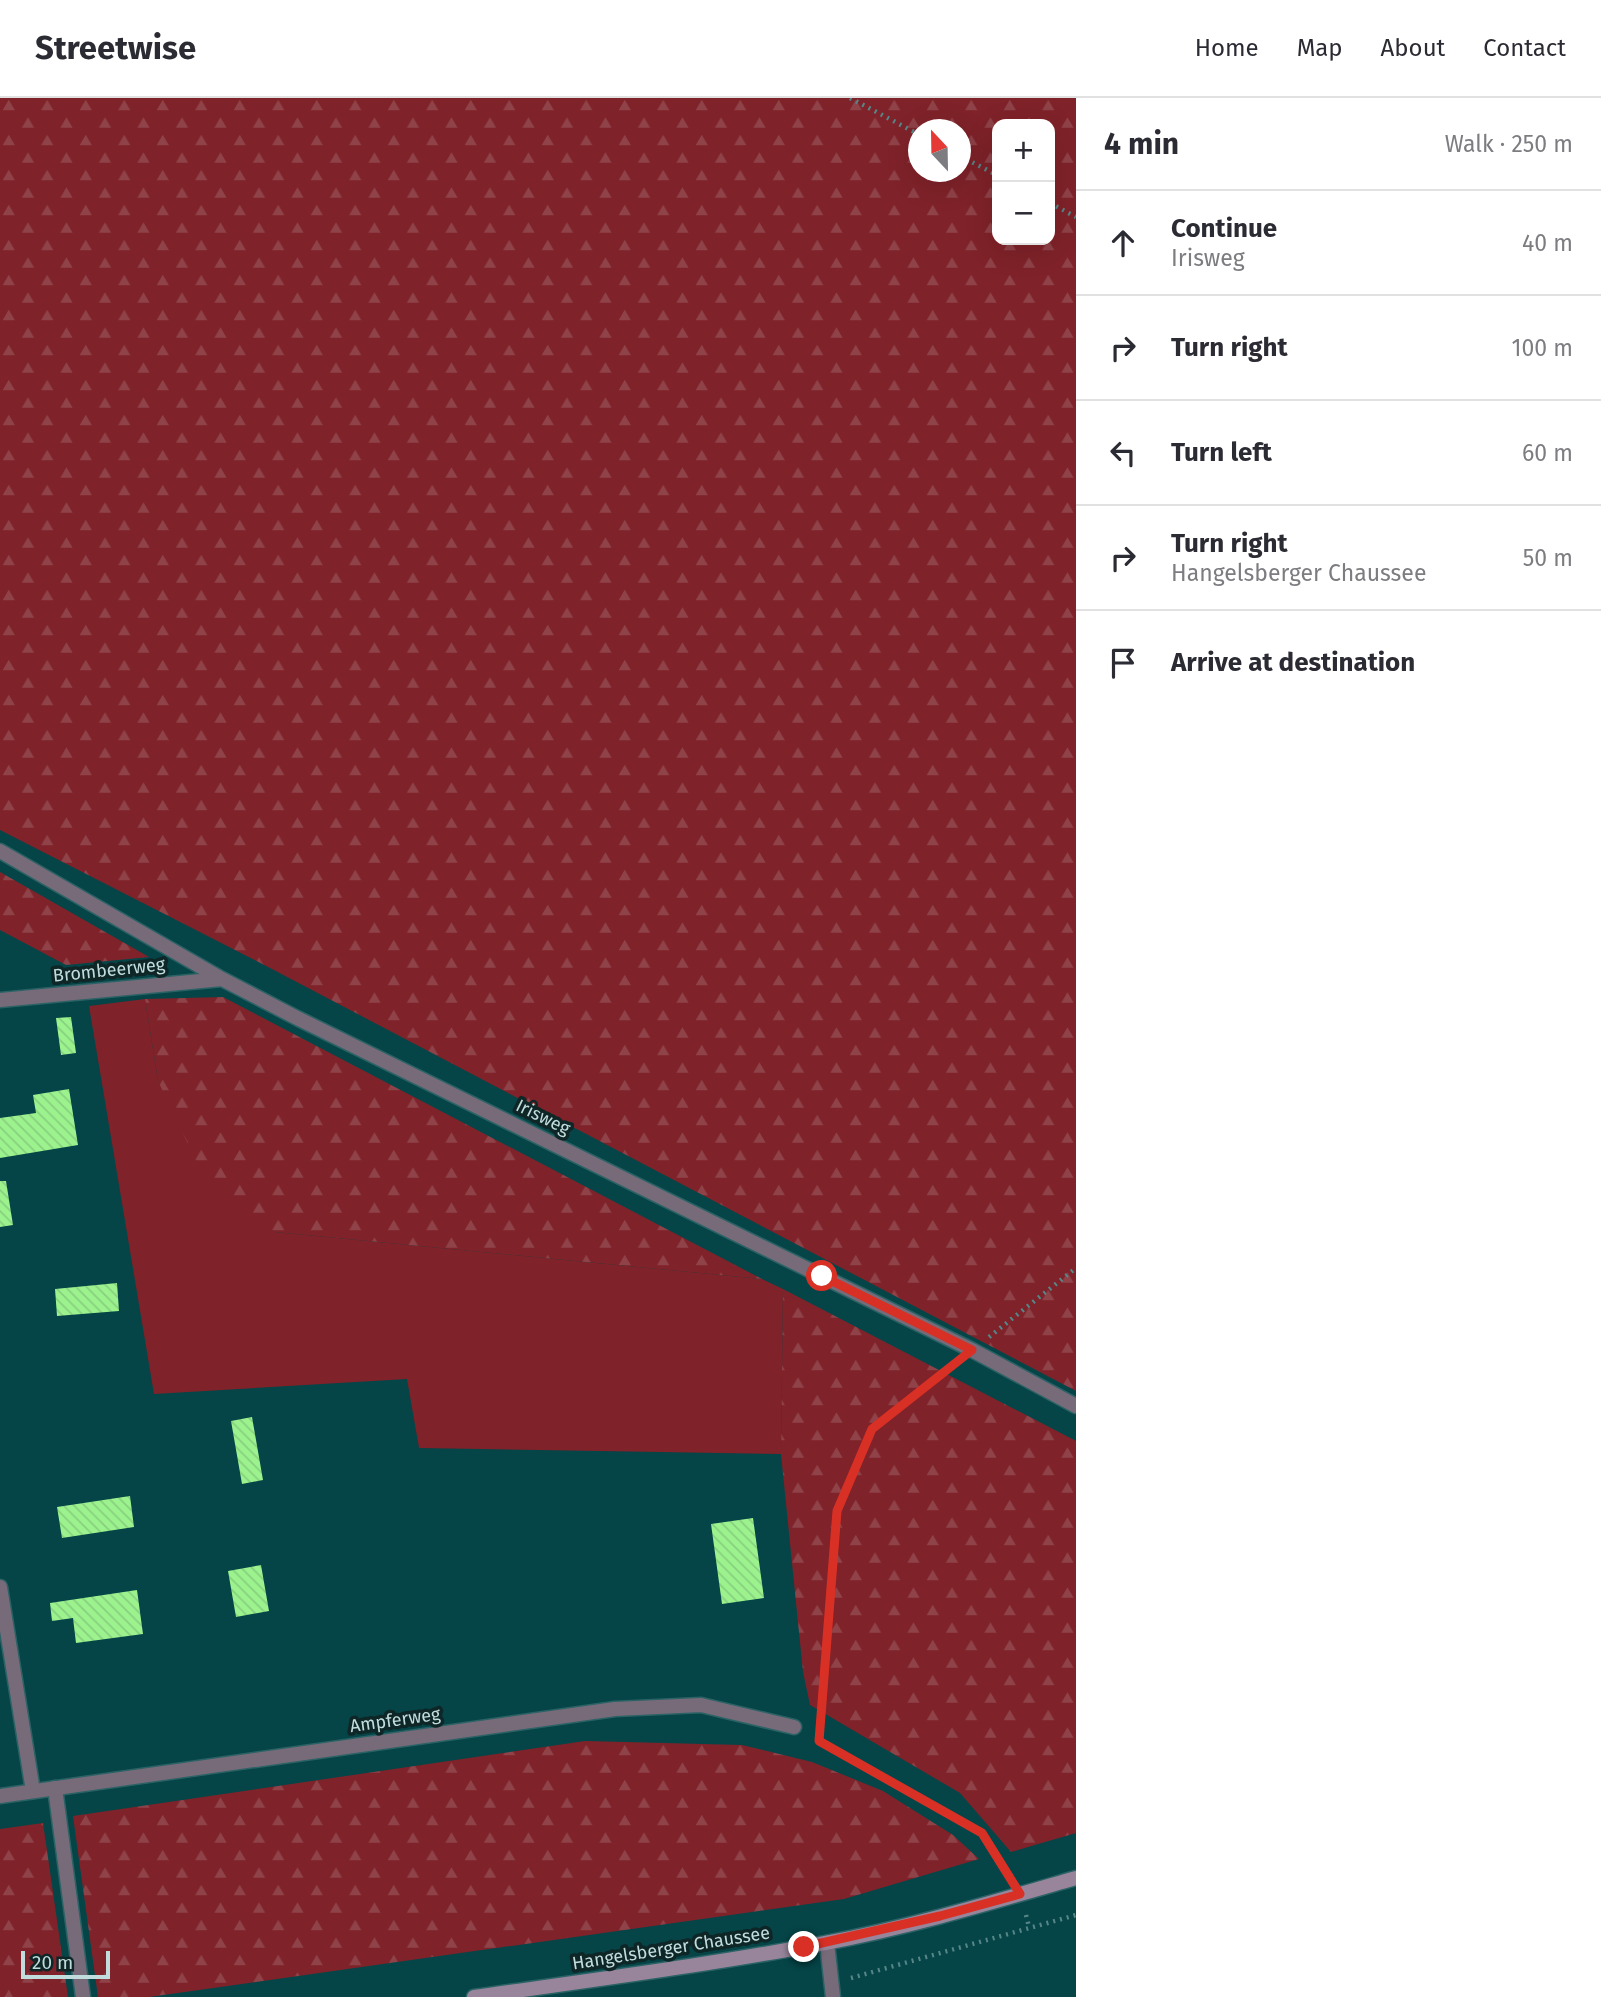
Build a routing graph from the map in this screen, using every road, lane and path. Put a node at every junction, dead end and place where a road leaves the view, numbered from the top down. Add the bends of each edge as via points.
1 (850, 98) edge
2 (908, 128) edge
3 (971, 162) edge
4 (992, 173) edge
5 (1055, 206) edge
6 (1076, 217) edge
7 (0, 851) edge
8 (222, 979) junction
9 (0, 1000) edge
10 (1076, 1268) edge
11 (972, 1350) junction
12 (1076, 1406) edge
13 (0, 1587) edge
14 (794, 1727) joint
15 (819, 1741) junction
16 (55, 1788) junction
17 (33, 1791) junction
18 (0, 1796) edge
19 (1076, 1878) edge
20 (1020, 1894) junction
21 (1076, 1915) edge
22 (1029, 1927) junction
23 (827, 1943) junction
24 (832, 1991) edge
25 (83, 1997) edge
26 (474, 1997) edge

1 - 2 path
3 - 4 path
5 - 6 path
7 - 8 street, Irisweg
8 - 9 street, Brombeerweg
8 - 11 street, Irisweg
10 - 11 path
11 - 12 street, Irisweg
11 - 15 path via 872,1429 837,1511
13 - 17 street
14 - 15 path
14 - 16 street, Ampferweg via 701,1705 615,1709
15 - 20 path via 982,1833
16 - 17 street, Ampferweg
16 - 25 street
17 - 18 street, Ampferweg
19 - 20 main road, Hangelsberger Chaussee
20 - 22 path
20 - 23 main road, Hangelsberger Chaussee
21 - 22 path
22 - 24 path
23 - 24 street
23 - 26 main road, Hangelsberger Chaussee

